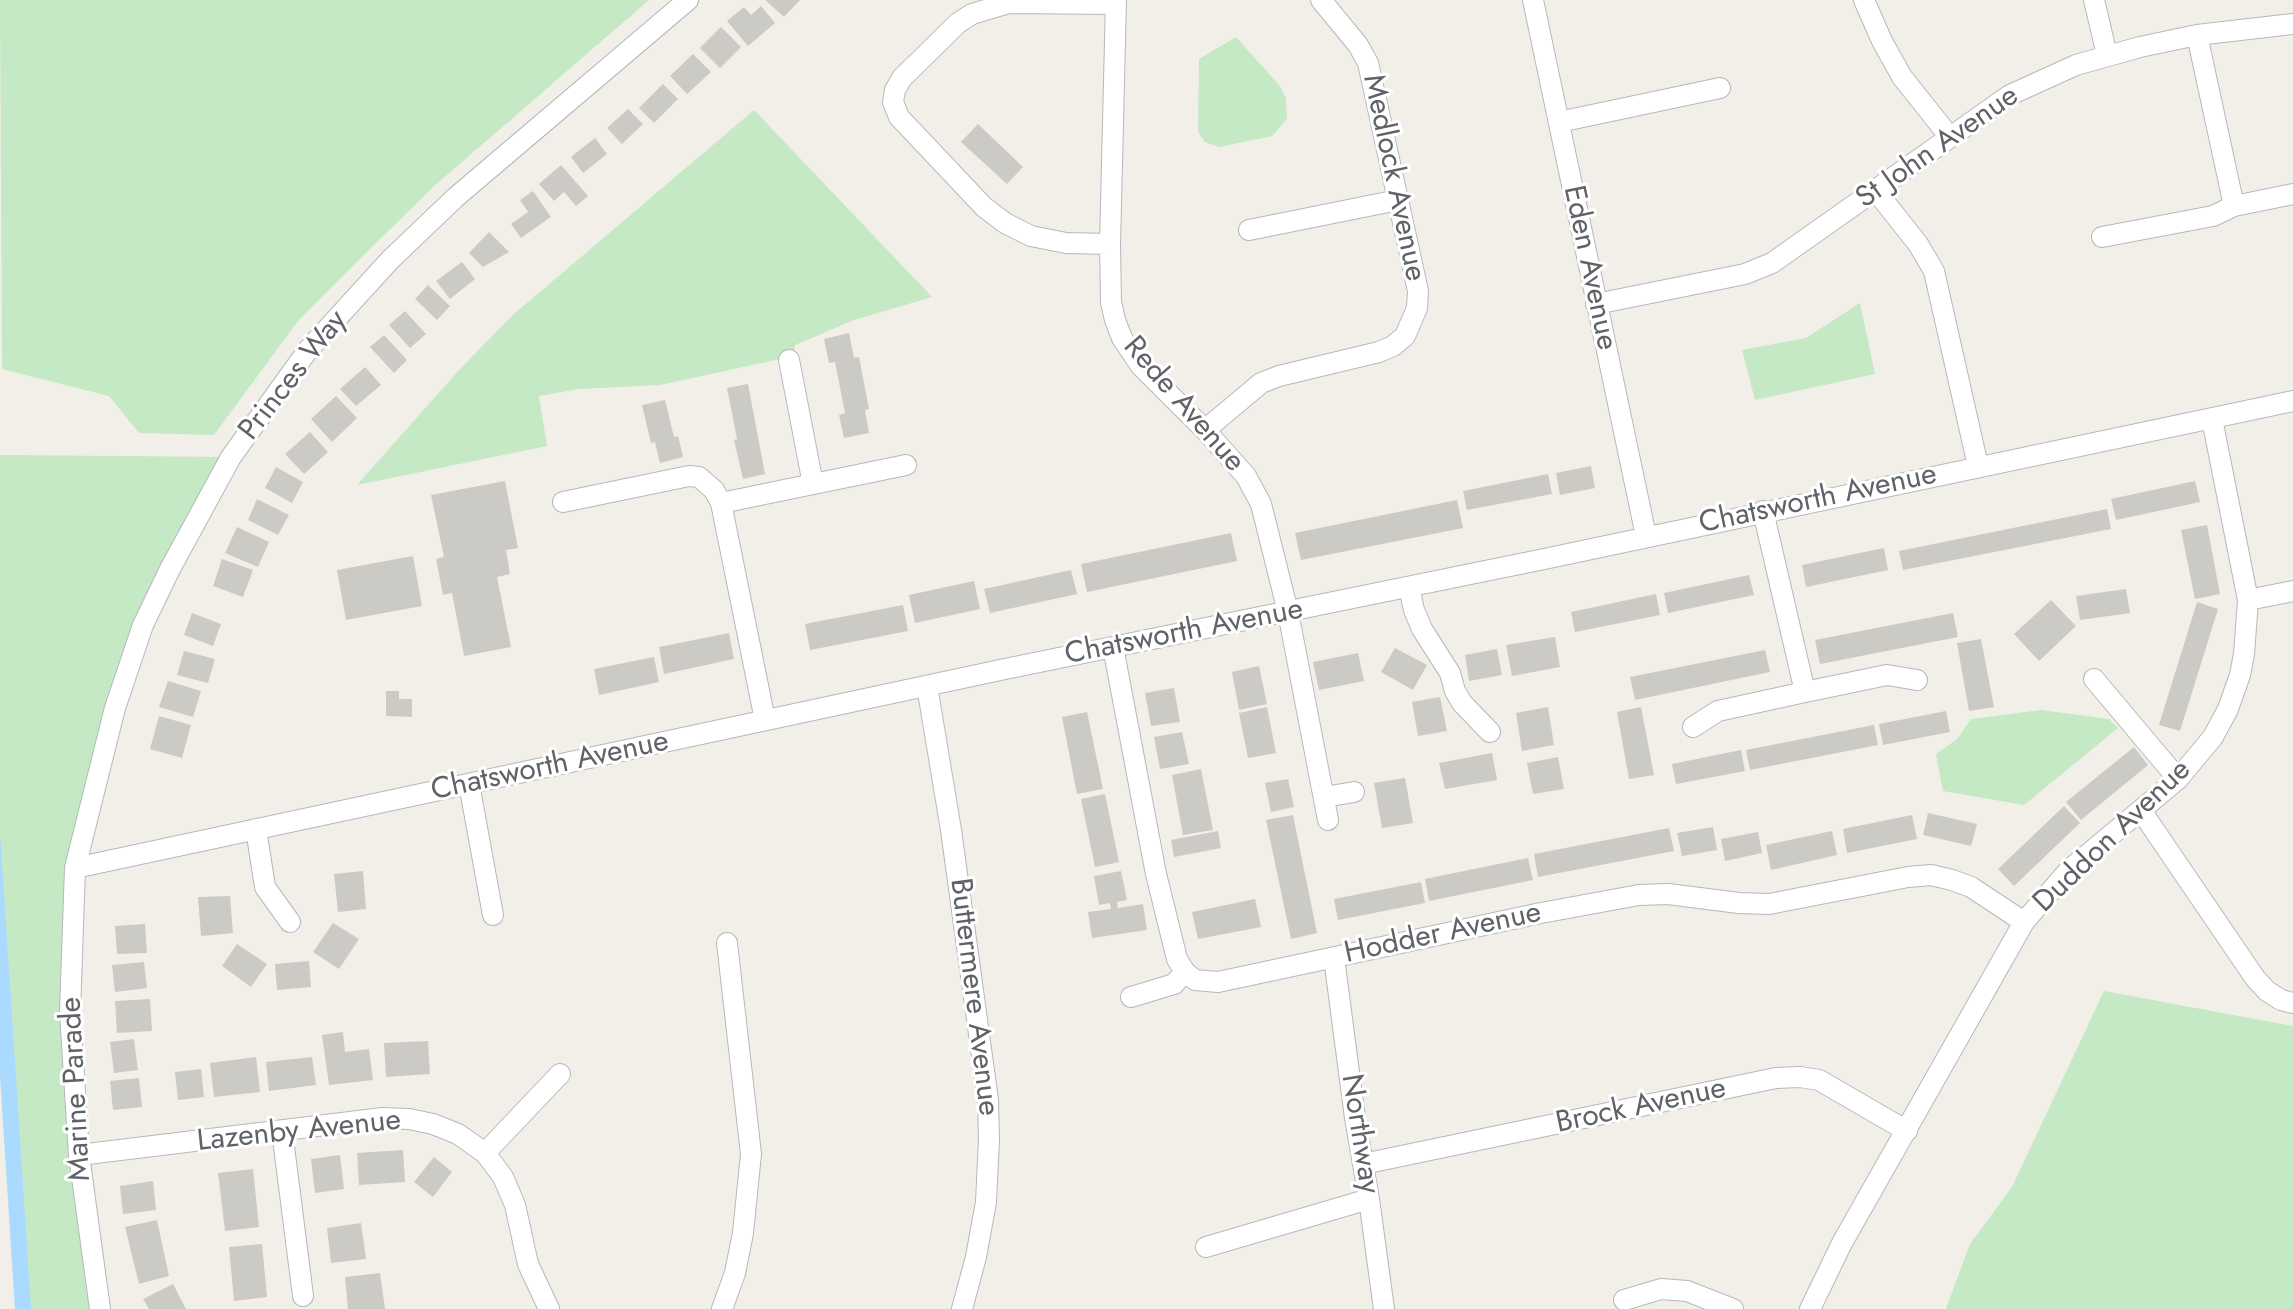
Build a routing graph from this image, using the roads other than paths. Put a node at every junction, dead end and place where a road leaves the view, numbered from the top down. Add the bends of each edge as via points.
1 (688, 0) edge
2 (1321, 0) edge
3 (1533, 0) edge
4 (1864, 0) edge
5 (2094, 0) edge
6 (1009, 1) edge
7 (1116, 2) edge
8 (2293, 24) edge
9 (2197, 35) junction
10 (2107, 55) junction
11 (1720, 88) dead end
12 (1559, 122) junction
13 (1949, 136) junction
14 (1876, 191) junction
15 (2293, 194) edge
16 (1398, 200) junction
17 (2234, 206) junction
18 (1249, 230) dead end
19 (2102, 237) dead end
20 (1110, 244) junction
21 (1596, 304) junction
22 (789, 360) dead end
23 (2293, 401) edge
24 (2212, 419) junction
25 (1205, 430) junction
26 (906, 465) dead end
27 (1978, 466) junction
28 (813, 484) junction
29 (563, 502) dead end
30 (721, 503) junction
31 (1763, 511) junction
32 (1646, 536) junction
33 (1409, 587) junction
34 (2293, 591) edge
35 (2248, 600) junction
36 (1288, 612) junction
37 (1113, 647) junction
38 (2094, 679) dead end
39 (1917, 680) dead end
40 (927, 686) junction
41 (1805, 692) junction
42 (765, 720) junction
43 (1693, 727) dead end
44 (1490, 732) dead end
45 (2178, 779) junction
46 (469, 784) junction
47 (1354, 792) dead end
48 (1325, 797) junction
49 (2142, 812) junction
50 (1328, 820) dead end
51 (256, 829) junction
52 (75, 868) junction
53 (493, 915) dead end
54 (290, 922) dead end
55 (2024, 922) junction
56 (727, 943) dead end
57 (1334, 958) junction
58 (1185, 972) junction
59 (1131, 997) dead end
60 (2293, 1003) edge
61 (560, 1074) dead end
62 (282, 1131) junction
63 (1907, 1131) junction
64 (485, 1153) junction
65 (79, 1155) junction
66 (1363, 1164) junction
67 (1369, 1199) junction
68 (1206, 1247) dead end
69 (303, 1296) dead end
70 (1624, 1300) dead end
71 (100, 1309) edge
72 (549, 1309) edge
73 (722, 1309) edge
74 (962, 1309) edge
75 (1384, 1309) edge
76 (1733, 1309) edge
77 (1810, 1309) edge

1 - 52 street, Princes Way via 456,197 390,260 308,350 244,439 170,569 129,661
2 - 16 street, Medlock Avenue via 1368,63
3 - 12 street, Eden Avenue
4 - 13 street via 1902,77
5 - 10 street
6 - 7 street
6 - 20 street via 958,23 902,78 893,102 899,117 1005,223 1054,241
7 - 20 street, Rede Avenue
8 - 9 street, St John Avenue
9 - 10 street, St John Avenue
9 - 17 street
10 - 13 street, St John Avenue via 2010,95
11 - 12 street
12 - 21 street, Eden Avenue
13 - 14 street, St John Avenue
14 - 21 street, St John Avenue via 1787,255 1745,274
14 - 27 street via 1934,271
15 - 17 street
16 - 18 street
16 - 25 street, Medlock Avenue via 1418,291 1405,336 1379,352 1261,383
17 - 19 street via 2213,216
20 - 25 street, Rede Avenue via 1111,302 1122,338 1140,365
21 - 32 street, Eden Avenue
22 - 28 street
23 - 24 street, Chatsworth Avenue
24 - 27 street, Chatsworth Avenue
24 - 35 street, Duddon Avenue
25 - 36 street, Rede Avenue via 1255,490
26 - 28 street
27 - 31 street, Chatsworth Avenue
28 - 30 street
29 - 30 street via 689,476 707,483
30 - 42 street
31 - 32 street, Chatsworth Avenue
31 - 41 street
32 - 33 street, Chatsworth Avenue
33 - 36 street, Chatsworth Avenue
33 - 44 street via 1422,629 1450,673 1455,691
34 - 35 street
35 - 45 street, Duddon Avenue via 2244,654 2228,709 2213,737
36 - 37 street, Chatsworth Avenue
36 - 48 street, Rede Avenue
37 - 40 street, Chatsworth Avenue
37 - 58 street via 1156,874
38 - 45 street
39 - 41 street via 1887,675
40 - 42 street, Chatsworth Avenue
40 - 74 street, Buttermere Avenue via 988,1100 986,1202
41 - 43 street via 1718,711
42 - 46 street, Chatsworth Avenue
45 - 49 street, Duddon Avenue
46 - 51 street, Chatsworth Avenue
46 - 53 street
47 - 48 street
48 - 50 street, Rede Avenue
49 - 55 street, Duddon Avenue via 2069,870
49 - 60 street via 2255,978 2267,991
51 - 52 street, Chatsworth Avenue
51 - 54 street via 265,887
52 - 65 street, Marine Parade via 70,1012
55 - 57 street, Hodder Avenue via 1971,887 1919,876 1769,904 1639,895
55 - 63 street, Duddon Avenue
56 - 73 street via 751,1154 743,1233
57 - 58 street, Hodder Avenue via 1218,982 1195,980
57 - 66 street, Northway
58 - 59 street via 1174,984
61 - 64 street
62 - 64 street, Lazenby Avenue via 409,1119 458,1134
62 - 65 street, Lazenby Avenue
62 - 69 street
63 - 66 street, Brock Avenue via 1819,1080 1776,1078
63 - 77 street, Duddon Avenue
64 - 72 street, Lazenby Avenue via 515,1205 528,1264
65 - 71 street, Marine Parade
66 - 67 street, Northway
67 - 68 street
67 - 75 street, Northway
70 - 76 street via 1661,1289 1687,1291

